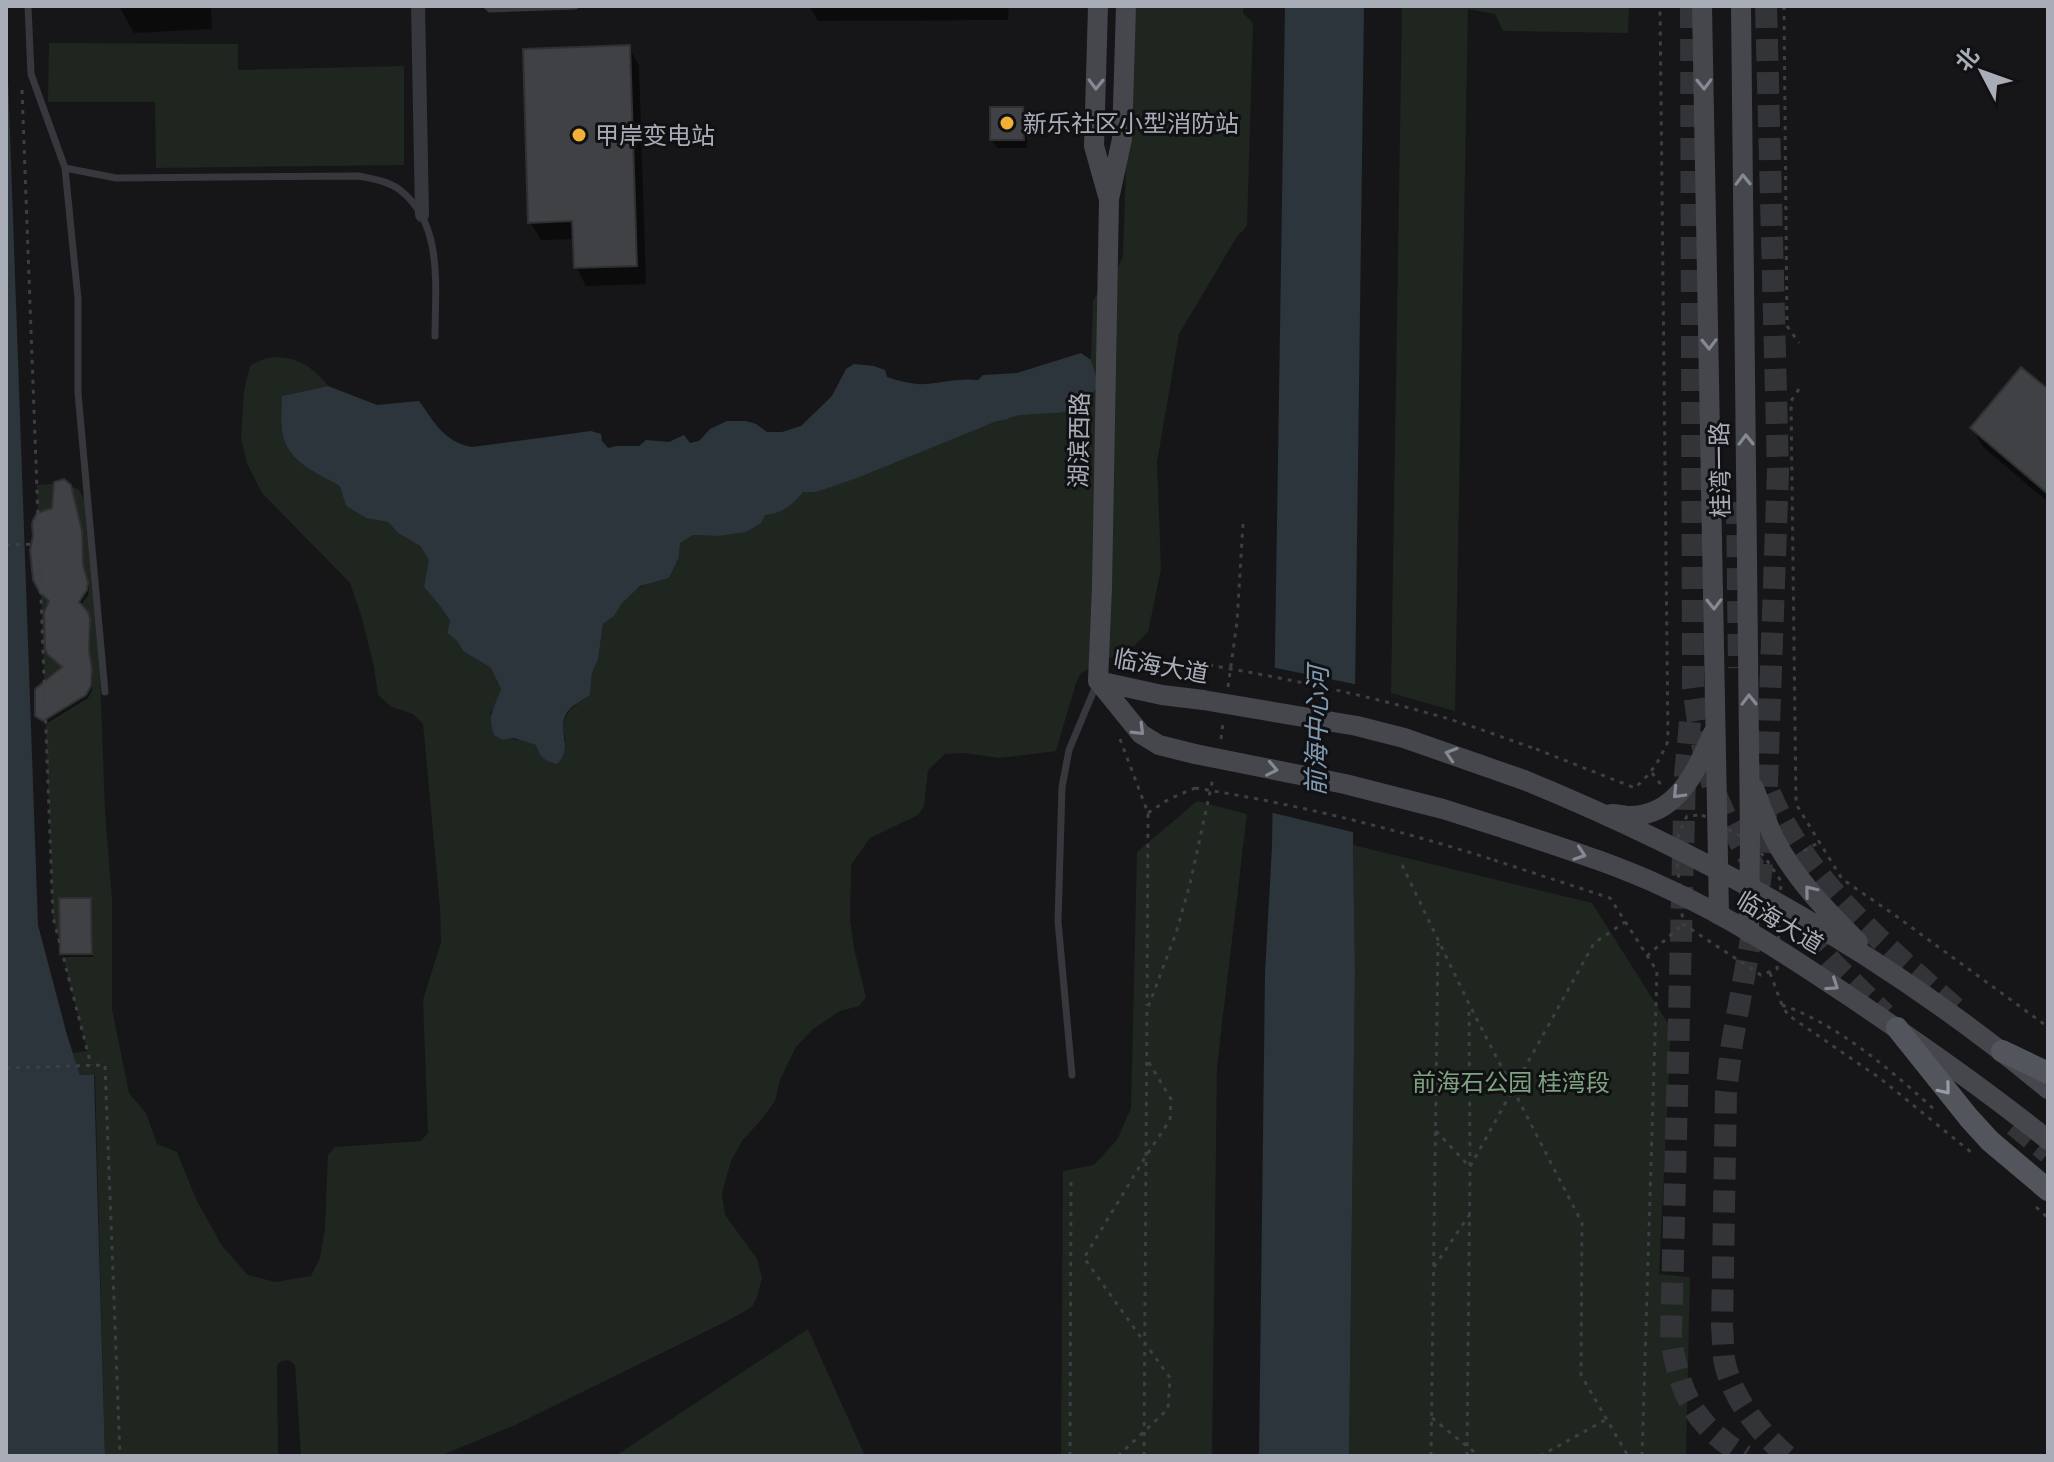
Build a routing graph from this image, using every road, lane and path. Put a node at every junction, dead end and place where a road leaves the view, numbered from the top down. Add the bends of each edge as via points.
1 (28, 6) edge
2 (418, 6) edge
3 (487, 6) edge
4 (575, 6) edge
5 (1098, 6) edge
6 (1126, 6) edge
7 (1660, 6) edge
8 (1702, 6) edge
9 (1741, 6) edge
10 (1784, 6) edge
11 (22, 86) dead end
12 (65, 168) junction
13 (1109, 199) junction
14 (422, 215) junction
15 (435, 336) dead end
16 (1799, 343) dead end
17 (1799, 389) dead end
18 (1243, 524) dead end
19 (40, 544) junction
20 (6, 545) edge
21 (1209, 665) dead end
22 (1098, 681) junction
23 (105, 692) dead end
24 (1227, 697) dead end
25 (1225, 712) dead end
26 (1717, 726) junction
27 (1120, 740) dead end
28 (1220, 742) dead end
29 (1215, 771) dead end
30 (1750, 778) junction
31 (1602, 812) junction
32 (1148, 813) junction
33 (1402, 865) dead end
34 (1719, 871) junction
35 (1750, 889) junction
36 (1719, 915) junction
37 (1625, 922) junction
38 (1683, 924) dead end
39 (1749, 933) junction
40 (1438, 939) junction
41 (1647, 956) junction
42 (1884, 967) junction
43 (1769, 972) dead end
44 (1469, 1004) junction
45 (1782, 1005) junction
46 (1147, 1010) junction
47 (2048, 1027) edge
48 (1897, 1028) junction
49 (2002, 1051) junction
50 (1146, 1058) junction
51 (91, 1065) junction
52 (6, 1068) edge
53 (2048, 1073) edge
54 (1072, 1075) dead end
55 (1513, 1089) junction
56 (2048, 1089) edge
57 (1936, 1111) dead end
58 (1435, 1130) junction
59 (2048, 1140) edge
60 (1146, 1156) junction
61 (1976, 1157) dead end
62 (1470, 1167) junction
63 (1071, 1181) dead end
64 (2042, 1199) edge
65 (1470, 1214) junction
66 (2048, 1218) edge
67 (1434, 1268) junction
68 (1145, 1342) junction
69 (1432, 1418) junction
70 (1607, 1419) junction
71 (1144, 1432) junction
72 (1467, 1446) junction
73 (120, 1456) edge
74 (1070, 1456) edge
75 (1118, 1456) edge
76 (1144, 1456) edge
77 (1431, 1456) edge
78 (1467, 1456) edge
79 (1479, 1456) edge
80 (1540, 1456) edge
81 (1628, 1456) edge
82 (1642, 1456) edge

1 - 12 lane via 31,74
2 - 14 street
3 - 4 lane
5 -> 13 main road, 湖滨西路 via 1094,146
6 - 13 main road, 湖滨西路 via 1122,139
7 - 21 path, bridge via 1668,741 1659,762 1635,788 1452,720 1323,686
8 -> 26 main road, 桂湾一路
30 -> 9 main road, 桂湾一路
10 - 16 path via 1787,326
11 - 19 path
12 - 14 lane via 116,178 359,176 399,189
12 - 23 lane via 78,299 78,393
13 - 22 main road, 湖滨西路
14 - 15 lane via 434,256
17 - 47 path via 1791,401 1796,804 1842,879
18 - 24 path
19 - 20 path
19 - 51 path via 53,917
31 -> 22 main road, 临海大道, bridge via 1404,738
22 -> 36 main road, 临海大道, bridge via 1141,734 1159,745 1443,809 1621,868
22 - 54 lane via 1069,750 1062,787 1058,921
25 - 28 path
26 -> 31 main road via 1691,778 1666,805 1632,816
26 - 34 main road, 桂湾一路
27 - 32 path
29 - 46 path via 1176,933
30 - 35 main road, 桂湾一路
42 -> 30 main road via 1825,910 1788,862
31 - 34 main road, 临海大道
32 - 37 path, bridge via 1195,788 1304,807 1610,898
32 - 46 path
33 - 40 path
34 - 35 main road, 临海大道
34 - 36 main road, 桂湾一路
35 - 39 main road, 桂湾一路
35 - 42 main road, 临海大道
36 - 39 main road, 临海大道
37 - 41 path
37 - 55 path via 1594,943
38 - 41 path
39 -> 48 main road, 临海大道
40 - 44 path
40 - 58 path
41 - 82 path via 1657,971
42 - 49 main road, 临海大道
43 - 45 path
44 - 55 path
44 - 62 path
45 - 57 path via 1848,1041
45 - 61 path via 1788,1015 1881,1079
46 - 50 path
48 - 59 main road, 临海大道
48 -> 64 main road
49 - 53 main road
49 - 56 main road, 临海大道
50 - 60 path
50 - 60 path via 1171,1099 1170,1120
51 - 52 path
51 - 73 path via 105,1065
55 - 62 path
55 - 70 path via 1582,1223 1581,1375
58 - 62 path
58 - 67 path
60 - 68 path
60 - 68 path via 1084,1258
62 - 65 path
63 - 74 path
64 - 66 path
65 - 67 path
65 - 72 path
67 - 69 path
68 - 71 path
68 - 71 path via 1170,1378 1168,1409
69 - 72 path
69 - 77 path
70 - 80 path
70 - 81 path
71 - 75 path
71 - 76 path
72 - 78 path
72 - 79 path

